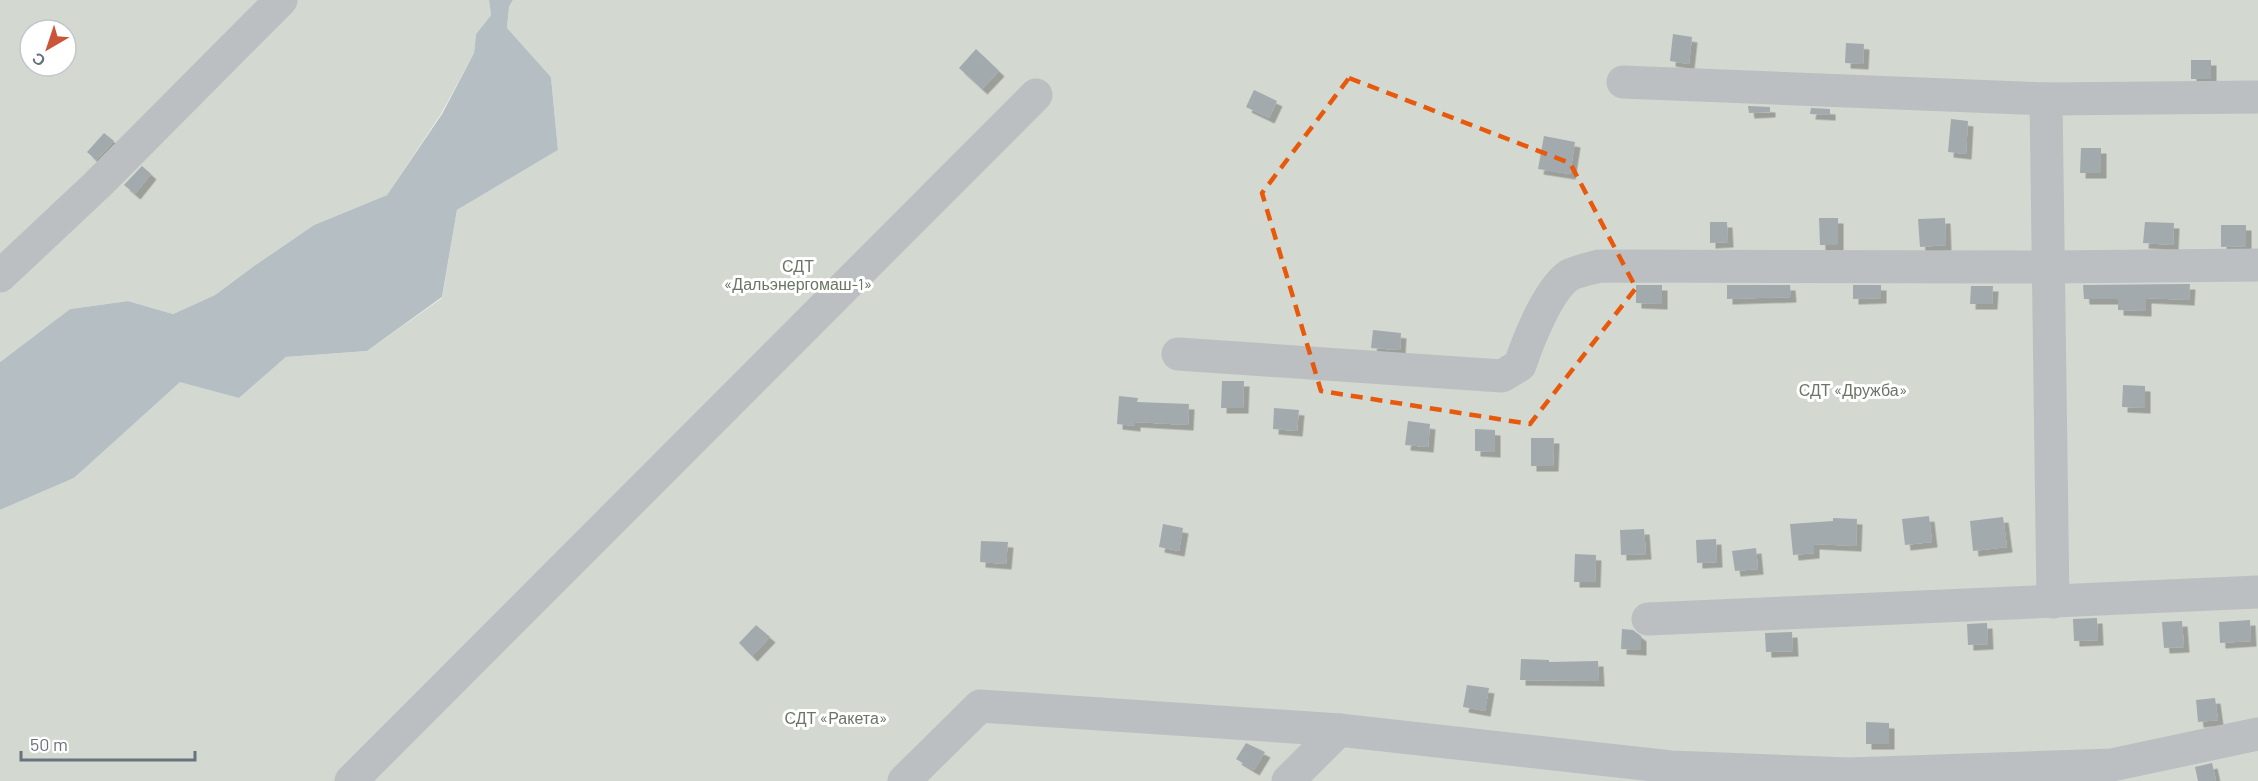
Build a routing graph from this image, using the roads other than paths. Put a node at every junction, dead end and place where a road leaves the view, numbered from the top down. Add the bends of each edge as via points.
1 (281, 0) edge
2 (1623, 82) dead end
3 (1036, 95) dead end
4 (2258, 97) edge
5 (2046, 99) junction
6 (2258, 265) edge
7 (2048, 267) junction
8 (0, 276) edge
9 (1178, 354) dead end
10 (2258, 591) edge
11 (2053, 602) junction
12 (1648, 619) dead end
13 (1339, 730) junction
14 (2258, 734) edge
15 (1664, 774) edge
16 (351, 781) edge
17 (904, 781) edge
18 (1288, 781) edge

1 - 8 lane via 97,185
2 - 5 lane
3 - 16 lane
4 - 5 lane
5 - 7 lane
6 - 7 lane
7 - 9 lane via 1599,266 1568,276 1547,301 1520,365 1502,376
7 - 11 lane
10 - 11 lane
11 - 12 lane
13 - 15 lane
13 - 17 lane via 980,706
13 - 18 lane
14 - 15 lane via 2112,765 1849,774

